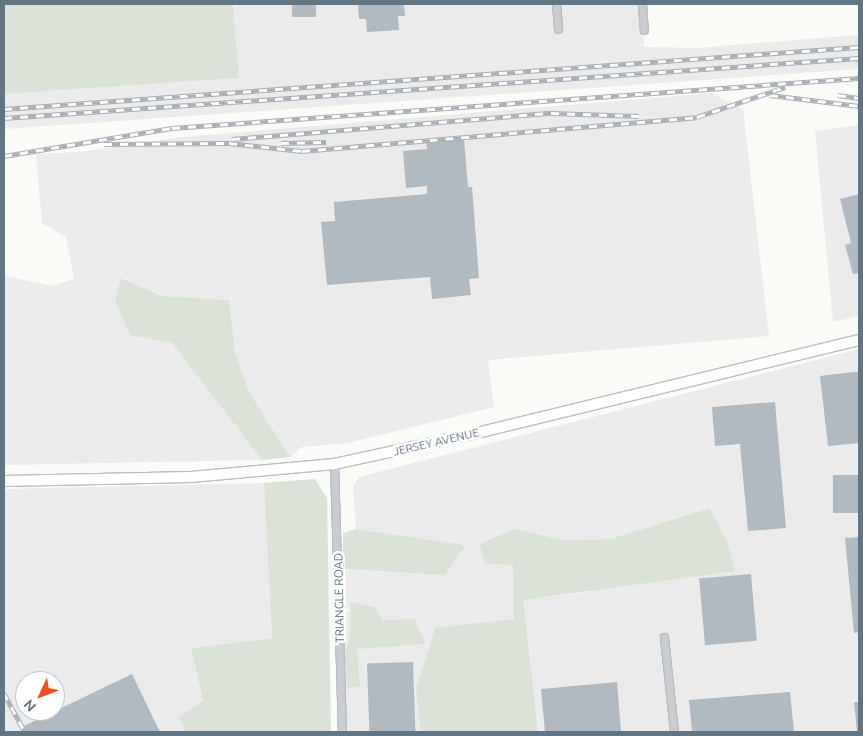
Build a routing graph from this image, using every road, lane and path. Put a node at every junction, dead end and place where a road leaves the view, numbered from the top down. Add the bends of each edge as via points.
1 (556, 4) edge
2 (642, 4) edge
3 (558, 29) dead end
4 (644, 30) dead end
5 (859, 340) edge
6 (334, 464) junction
7 (4, 481) edge
8 (664, 637) dead end
9 (342, 732) edge
10 (674, 732) edge

1 - 3 street
2 - 4 street
5 - 6 street, JERSEY AVENUE via 473,434
6 - 7 street, JERSEY AVENUE via 192,477
6 - 9 street, TRIANGLE ROAD
8 - 10 street

